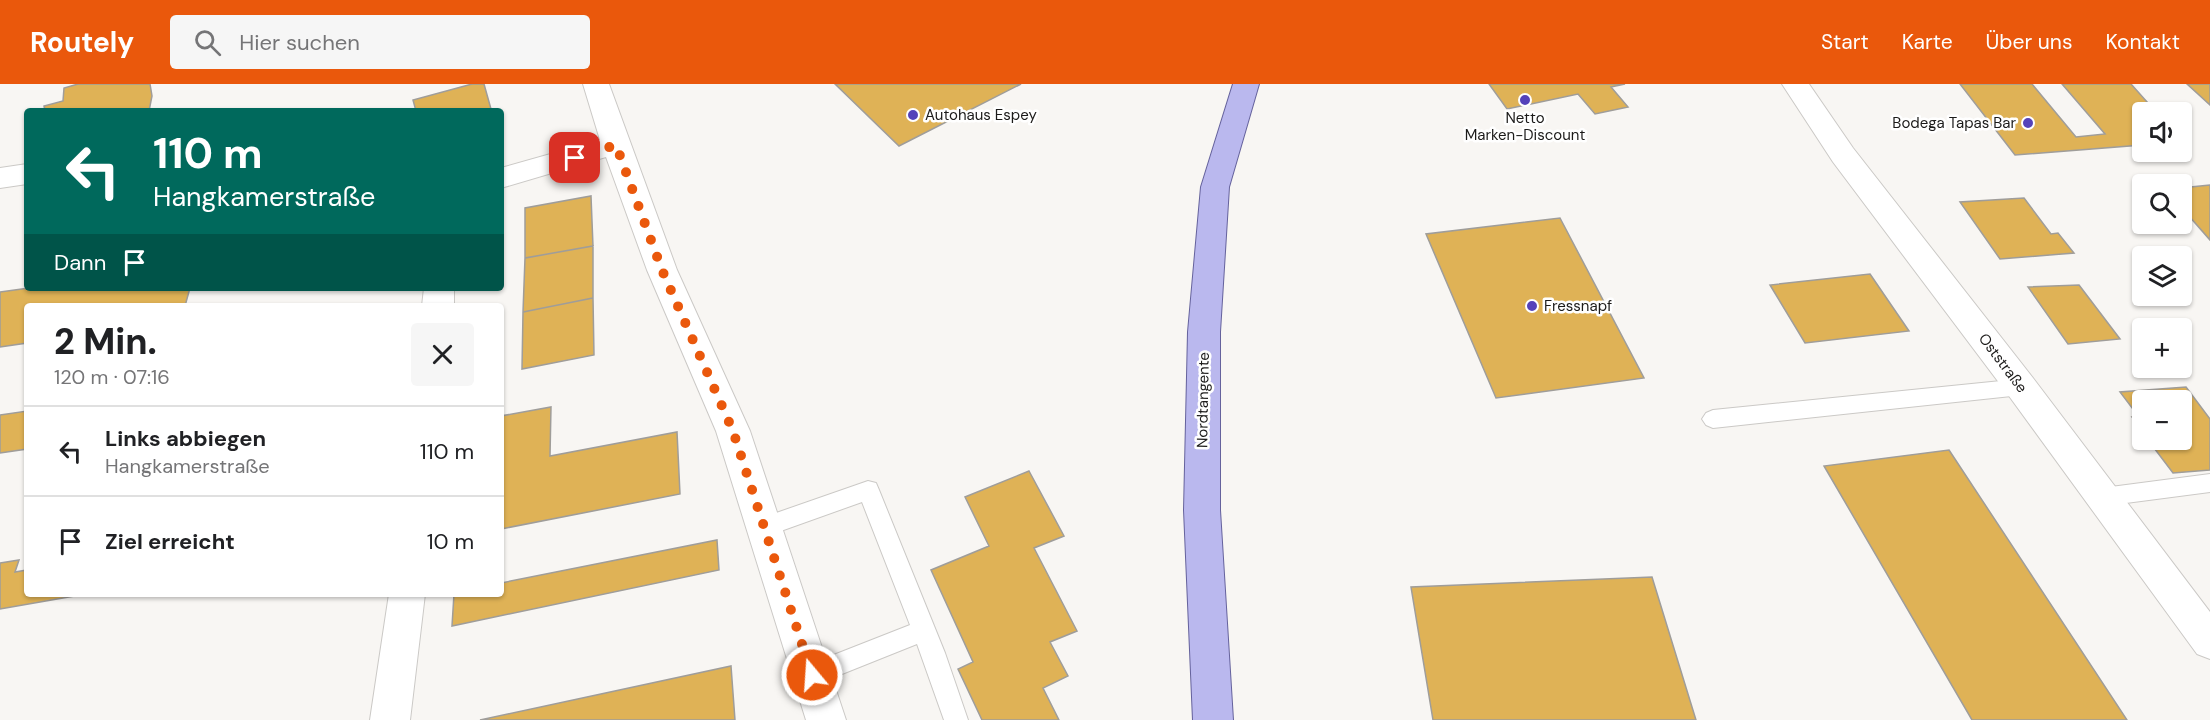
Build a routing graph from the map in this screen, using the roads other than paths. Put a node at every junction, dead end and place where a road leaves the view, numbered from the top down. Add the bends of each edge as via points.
1 (596, 84) edge
2 (1246, 84) edge
3 (1795, 84) edge
4 (616, 145) junction
5 (24, 174) edge
6 (0, 177) edge
7 (504, 177) edge
8 (2021, 387) junction
9 (1713, 419) dead end
10 (2210, 483) edge
11 (2103, 497) junction
12 (764, 527) junction
13 (407, 597) edge
14 (2205, 628) edge
15 (924, 630) junction
16 (812, 675) junction
17 (390, 720) edge
18 (826, 720) edge
19 (956, 720) edge
20 (1213, 720) edge

1 - 4 street
2 - 20 main road, Nordtangente via 1215,187 1204,332 1202,510
3 - 8 street, Oststraße via 1843,155
4 - 7 street
4 - 12 street via 662,270 733,431
5 - 6 street
8 - 9 lane
8 - 11 street, Oststraße
10 - 11 lane
11 - 14 street, Oststraße
12 - 15 lane via 868,490
12 - 16 street
13 - 17 street
15 - 16 lane
15 - 19 lane
16 - 18 street

